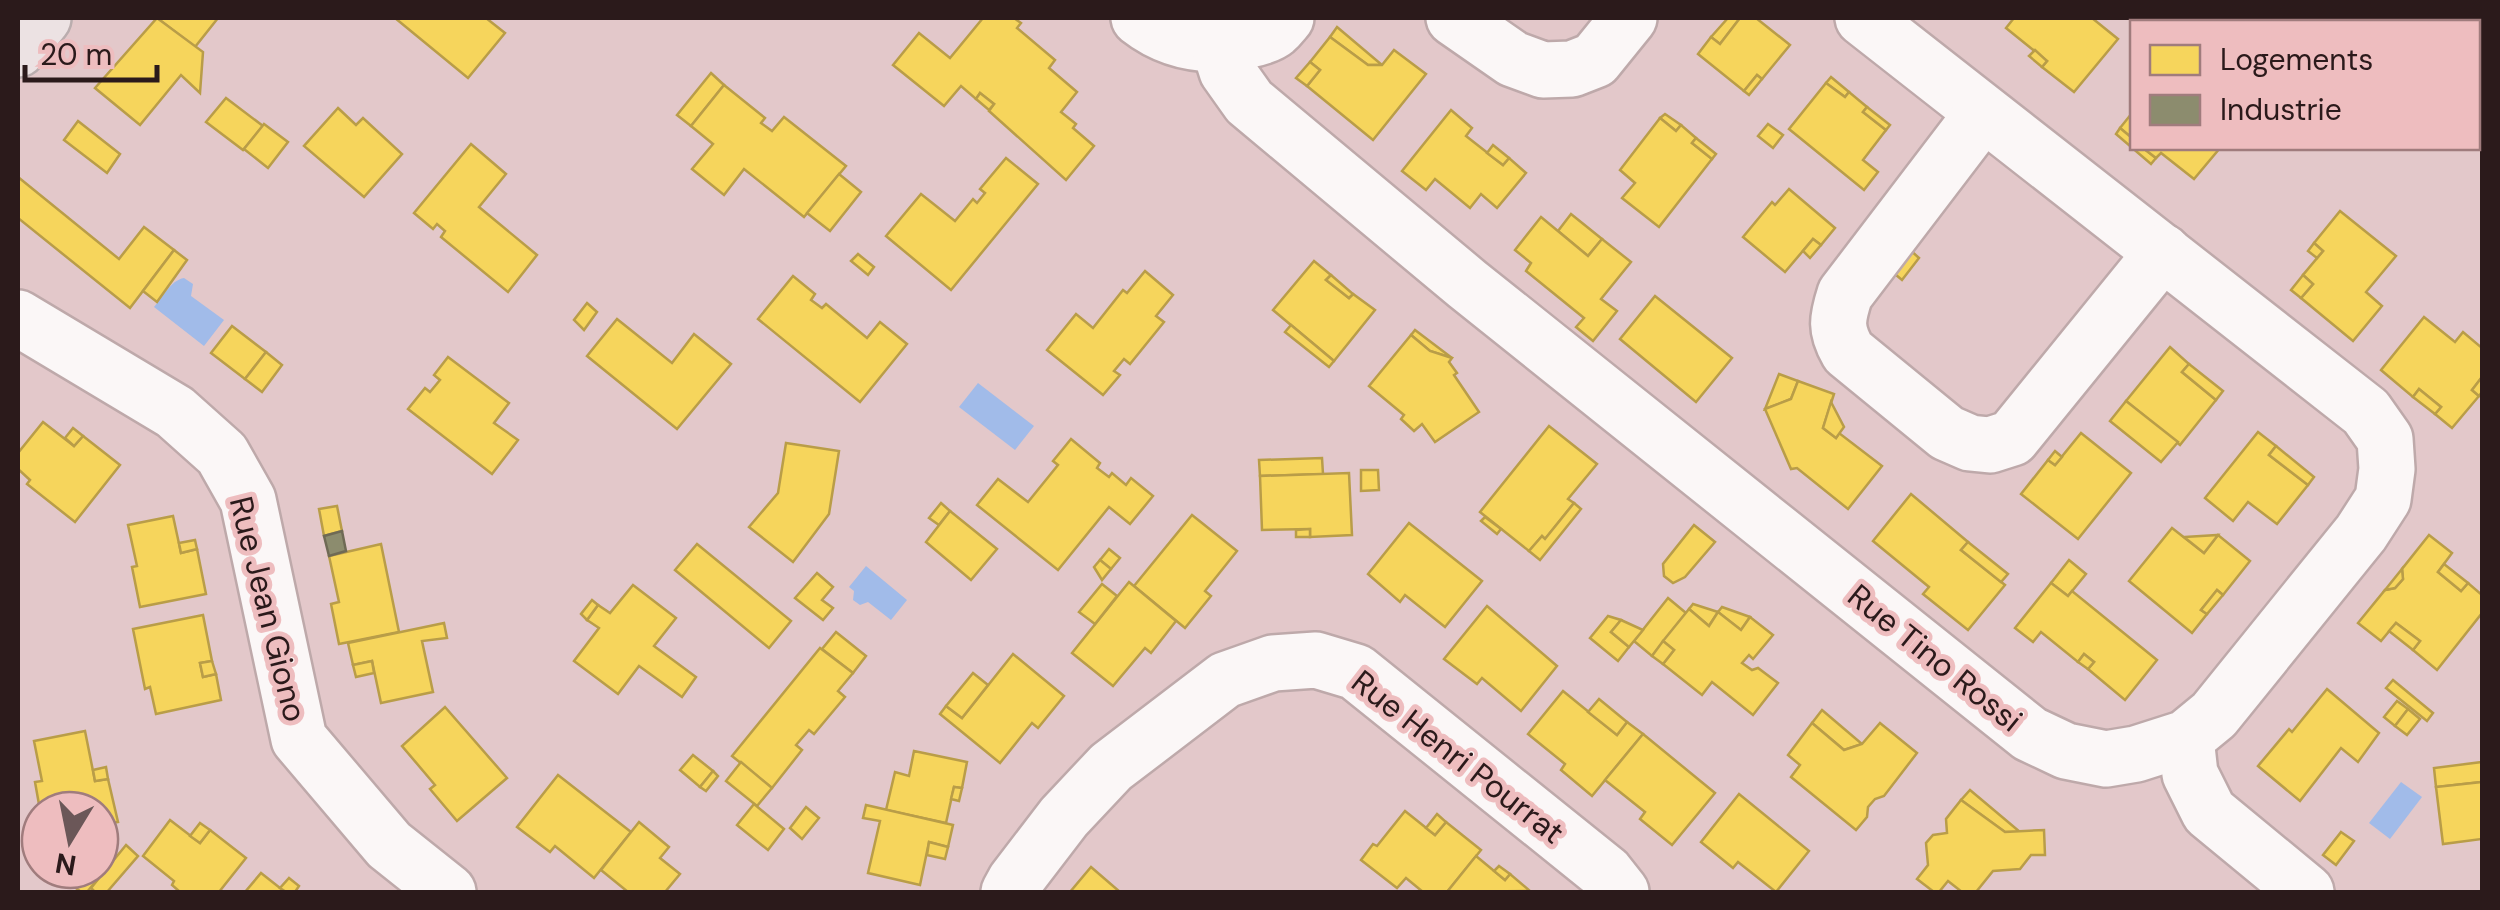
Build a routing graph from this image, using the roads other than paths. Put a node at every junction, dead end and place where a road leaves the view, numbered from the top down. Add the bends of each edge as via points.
1 (42, 18) edge
2 (1139, 18) edge
3 (1286, 18) edge
4 (1454, 18) edge
5 (1629, 18) edge
6 (1863, 18) edge
7 (1219, 46) junction
8 (18, 50) edge
9 (1984, 113) junction
10 (2163, 252) junction
11 (18, 318) edge
12 (2186, 738) junction
13 (448, 892) edge
14 (1010, 892) edge
15 (1620, 892) edge
16 (2306, 892) edge

1 - 8 main road
2 - 7 street via 1184,42
3 - 7 street via 1274,32
4 - 5 street via 1513,59 1543,70 1595,60
6 - 9 street, Rue Tino Rossi
7 - 12 street, Rue Tino Rossi via 1249,102 2030,734 2106,759
9 - 10 street, Rue Tino Rossi
9 - 10 street via 1845,294 1838,315 1838,335 1848,352 1946,433 1990,445 2012,438
10 - 12 street, Rue Tino Rossi via 2366,412 2385,439 2387,469 2383,498 2361,534 2214,715
11 - 13 street, Rue Jean Giono via 175,412 222,454 248,500 300,739 389,845
12 - 16 street via 2190,774 2209,812
14 - 15 street, Rue Henri Pourrat via 1064,817 1111,767 1226,680 1274,664 1316,660 1356,672 1606,873

